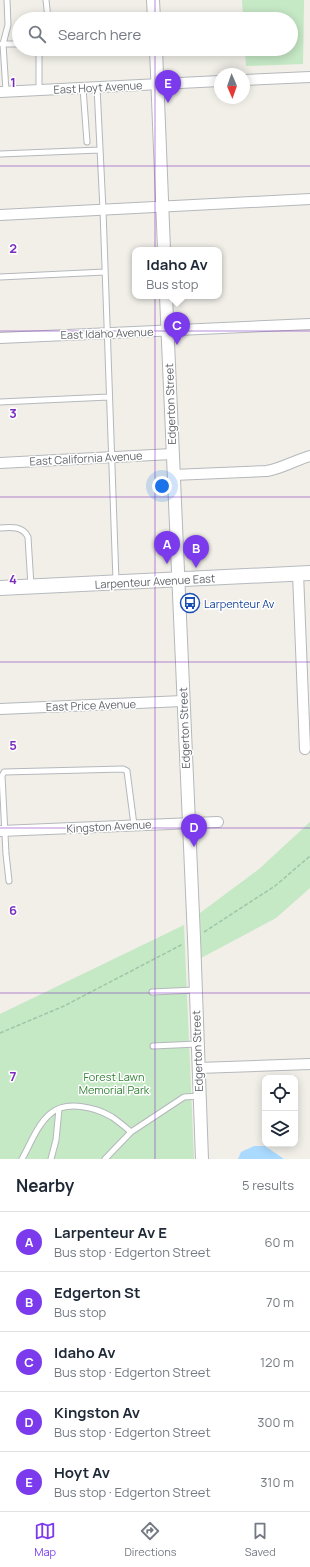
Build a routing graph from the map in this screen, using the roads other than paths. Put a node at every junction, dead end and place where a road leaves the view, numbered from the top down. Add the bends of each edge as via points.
1 (7, 0) edge
2 (46, 0) edge
3 (154, 0) edge
4 (47, 12) edge
5 (154, 12) edge
6 (2, 44) edge
7 (39, 56) edge
8 (156, 56) edge
9 (310, 77) edge
10 (250, 80) edge
11 (214, 81) edge
12 (157, 85) junction
13 (97, 87) junction
14 (83, 88) junction
15 (39, 90) junction
16 (3, 92) edge
17 (87, 142) dead end
18 (100, 150) junction
19 (0, 154) edge
20 (310, 200) edge
21 (162, 207) junction
22 (103, 210) junction
23 (0, 215) edge
24 (164, 247) edge
25 (105, 272) junction
26 (0, 277) edge
27 (166, 299) edge
28 (310, 324) edge
29 (167, 331) junction
30 (106, 334) junction
31 (0, 338) edge
32 (109, 397) junction
33 (0, 402) edge
34 (172, 454) junction
35 (310, 456) edge
36 (111, 457) junction
37 (0, 463) edge
38 (173, 475) junction
39 (0, 528) edge
40 (304, 573) edge
41 (178, 580) junction
42 (116, 582) junction
43 (32, 586) junction
44 (0, 588) edge
45 (182, 701) junction
46 (0, 709) edge
47 (305, 749) dead end
48 (218, 822) dead end
49 (188, 823) junction
50 (134, 825) junction
51 (2, 831) edge
52 (9, 881) dead end
53 (195, 990) junction
54 (152, 992) dead end
55 (197, 1044) junction
56 (153, 1046) dead end
57 (310, 1064) edge
58 (198, 1068) junction
59 (199, 1096) junction
60 (59, 1109) junction
61 (131, 1132) junction
62 (22, 1159) edge
63 (51, 1159) edge
64 (105, 1159) edge
65 (202, 1159) edge

1 - 6 lane via 8,25
2 - 4 lane
3 - 5 street
6 - 16 lane
7 - 15 lane
8 - 12 street
9 - 10 street
11 - 12 street, East Hoyt Avenue
12 - 13 street, East Hoyt Avenue
12 - 21 street
13 - 14 street, East Hoyt Avenue
13 - 18 lane
14 - 15 street, East Hoyt Avenue
14 - 17 lane
15 - 16 street, East Hoyt Avenue
18 - 19 lane
18 - 22 lane
20 - 21 street
21 - 22 street
21 - 24 street
22 - 23 street
22 - 25 lane
25 - 26 lane
25 - 30 lane
27 - 29 street, Edgerton Street
28 - 29 street, East Idaho Avenue
29 - 30 street, East Idaho Avenue
29 - 34 street, Edgerton Street
30 - 31 street, East Idaho Avenue
30 - 32 lane
32 - 33 lane
32 - 36 lane
34 - 36 street, East California Avenue
34 - 38 street, Edgerton Street
35 - 38 street via 276,470
36 - 37 street, East California Avenue
36 - 42 lane
38 - 41 street, Edgerton Street
39 - 43 lane via 20,528 26,532
40 - 41 main road, Larpenteur Avenue East
40 - 47 street
41 - 42 main road, Larpenteur Avenue East
41 - 45 street, Edgerton Street
42 - 43 main road, Larpenteur Avenue East
43 - 44 main road, Larpenteur Avenue East
45 - 46 street, East Price Avenue
45 - 49 street, Edgerton Street
48 - 49 street, Kingston Avenue
49 - 50 street, Kingston Avenue
49 - 53 street, Edgerton Street
50 - 51 street, Kingston Avenue
50 - 51 lane via 127,771 124,769 4,772
51 - 52 lane
53 - 54 lane
53 - 55 street, Edgerton Street
55 - 56 lane
55 - 58 street, Edgerton Street
57 - 58 street
58 - 59 street, Edgerton Street
59 - 61 lane via 184,1097
59 - 65 street, Edgerton Street
60 - 61 lane via 81,1107 98,1110
60 - 62 lane via 50,1114 40,1127
60 - 63 lane
61 - 64 lane

